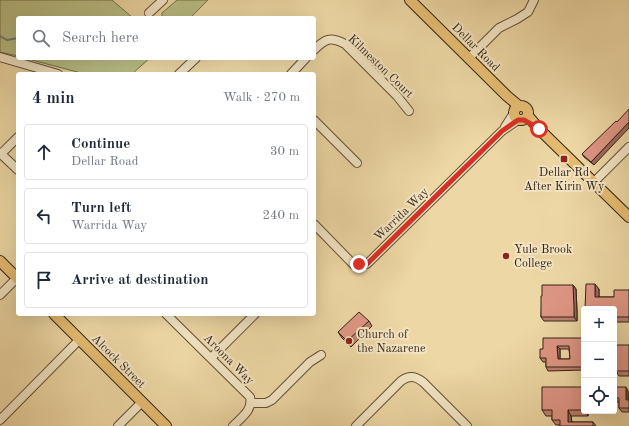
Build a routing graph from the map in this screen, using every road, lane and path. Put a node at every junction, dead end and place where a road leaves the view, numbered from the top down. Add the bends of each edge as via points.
1 (163, 0) edge
2 (410, 0) edge
3 (534, 0) edge
4 (149, 13) dead end
5 (316, 48) edge
6 (0, 57) edge
7 (469, 58) junction
8 (194, 60) edge
9 (304, 60) edge
10 (51, 72) edge
11 (181, 72) edge
12 (292, 72) edge
13 (410, 111) dead end
14 (520, 114) junction
15 (316, 122) edge
16 (16, 139) edge
17 (629, 147) edge
18 (1, 153) edge
19 (357, 163) dead end
20 (16, 168) edge
21 (594, 182) junction
22 (629, 217) edge
23 (316, 226) edge
24 (0, 261) edge
25 (16, 276) edge
26 (16, 280) edge
27 (0, 295) edge
28 (56, 316) edge
29 (168, 316) edge
30 (253, 316) edge
31 (79, 340) junction
32 (322, 355) dead end
33 (211, 358) junction
34 (142, 402) junction
35 (251, 403) junction
36 (0, 420) edge
37 (118, 426) edge
38 (166, 426) edge
39 (233, 426) edge
40 (356, 426) edge
41 (467, 426) edge

1 - 4 street
2 - 7 main road, Dellar Road
3 - 7 street via 528,12 499,28
5 - 13 street, Kilmeston Court via 329,40 345,44
6 - 10 street
7 - 14 main road, Dellar Road via 507,96
8 - 11 street
9 - 12 street
14 - 21 main road, Dellar Road
14 - 23 street, Warrida Way via 367,264 352,264
15 - 19 street
16 - 18 street
17 - 21 street
18 - 20 street
21 - 22 main road, Dellar Road
24 - 25 main road
26 - 27 street
28 - 31 main road, Alcock Street
29 - 33 street, Aroona Way
30 - 33 street
31 - 34 main road, Alcock Street
31 - 36 street
32 - 35 street via 310,362 272,400 266,403
33 - 35 street, Aroona Way via 250,397
34 - 37 street
34 - 38 main road, Alcock Street
35 - 39 street, Aroona Way via 248,412
40 - 41 street via 401,381 410,377 423,382

